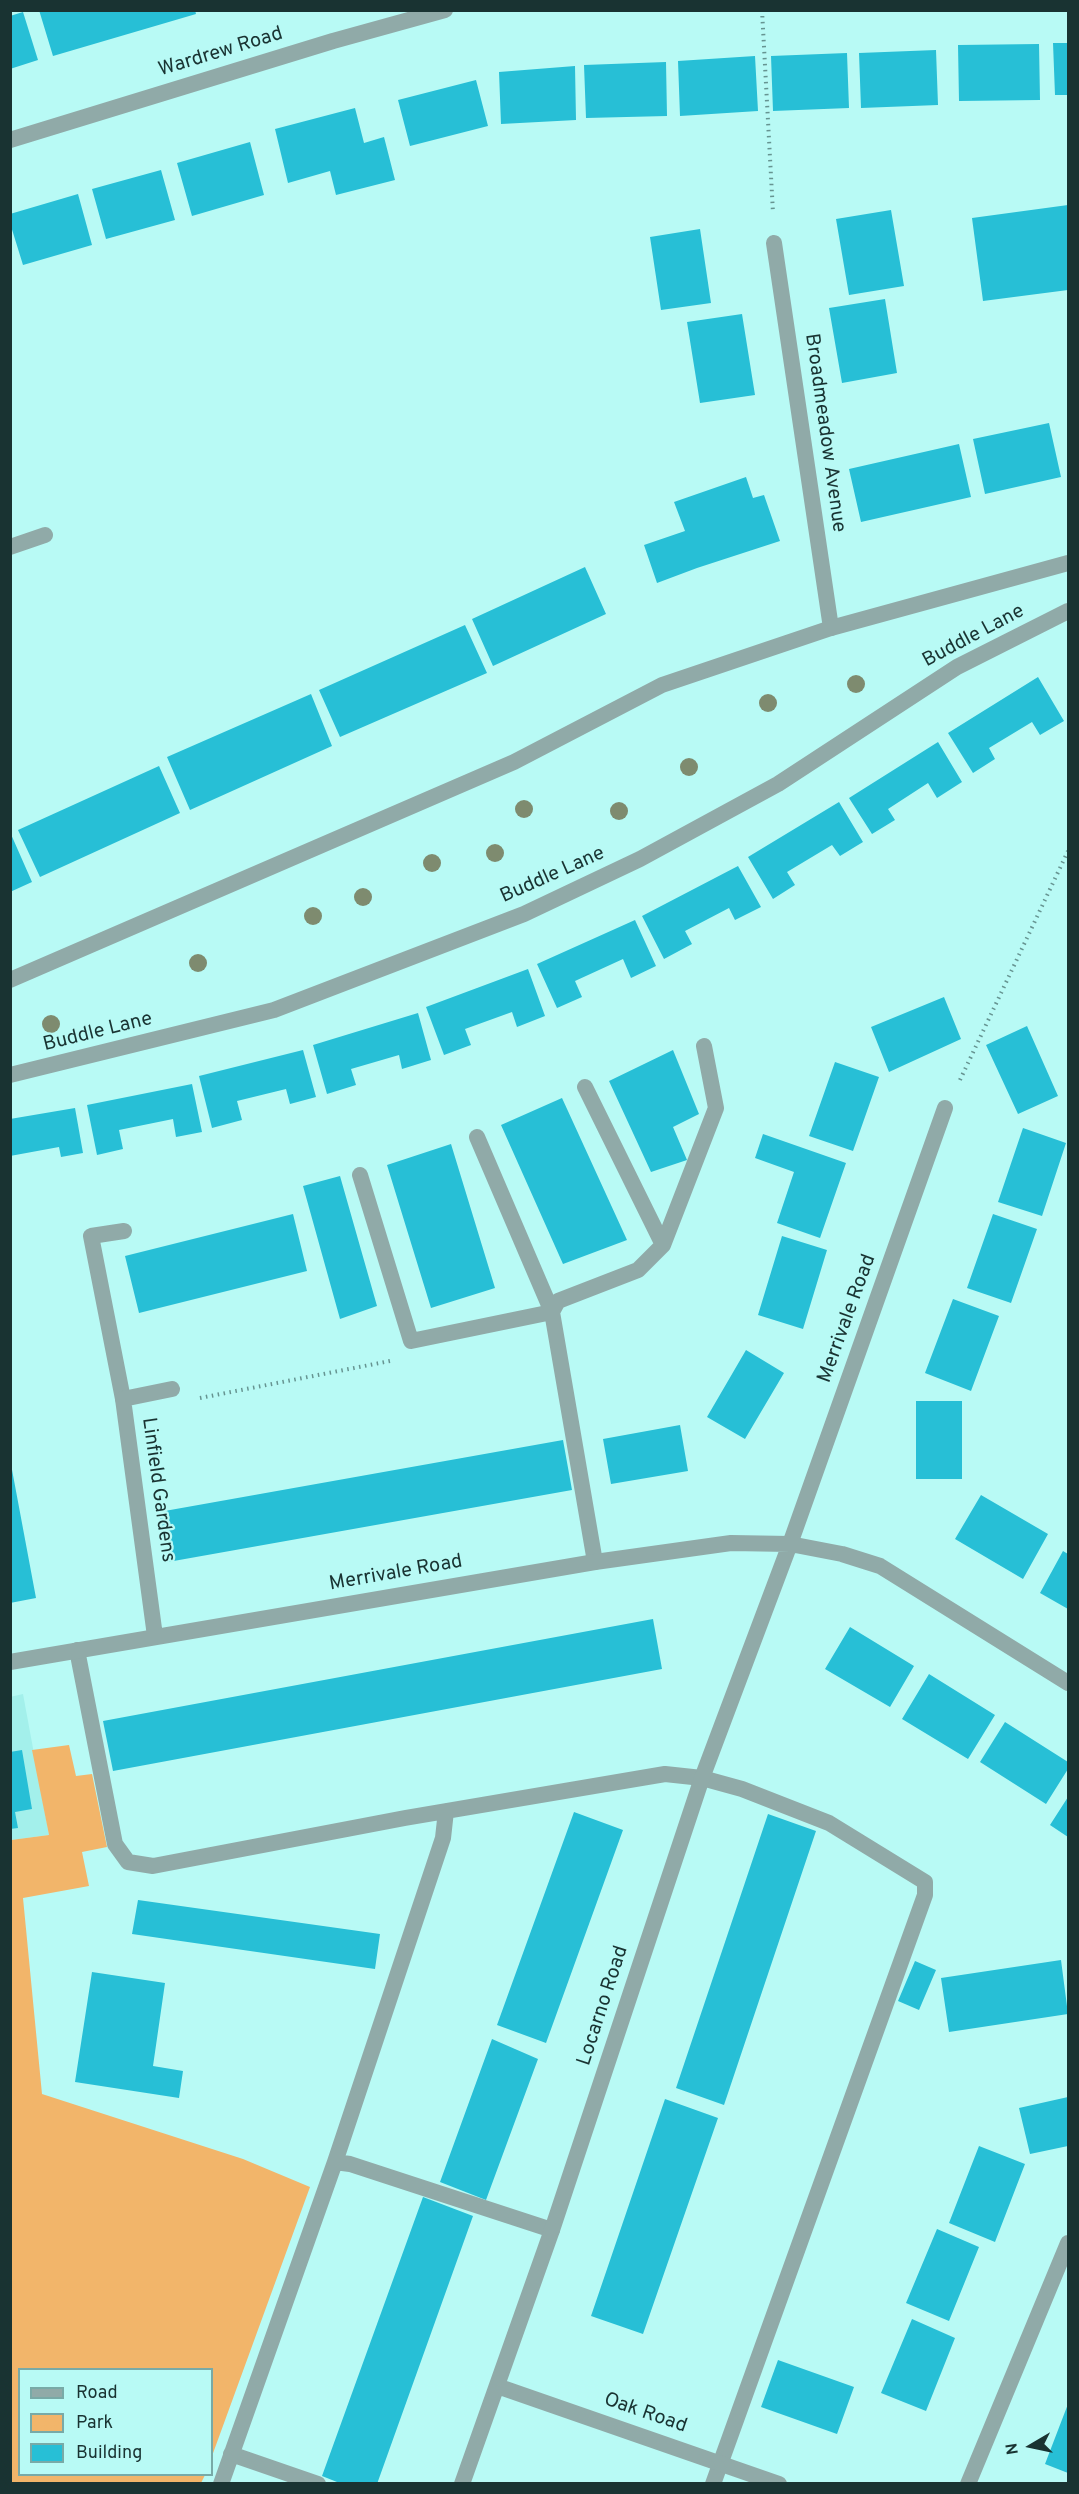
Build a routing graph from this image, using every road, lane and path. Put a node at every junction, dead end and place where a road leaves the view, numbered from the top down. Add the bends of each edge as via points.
1 (445, 10) edge
2 (762, 10) edge
3 (10, 140) edge
4 (774, 243) joint
5 (45, 535) dead end
6 (10, 548) edge
7 (1068, 563) edge
8 (1068, 611) edge
9 (831, 628) junction
10 (1068, 851) edge
11 (10, 980) edge
12 (704, 1046) dead end
13 (10, 1075) edge
14 (585, 1087) dead end
15 (945, 1108) joint
16 (477, 1137) dead end
17 (360, 1175) dead end
18 (124, 1231) dead end
19 (663, 1245) junction
20 (552, 1312) junction
21 (411, 1341) junction
22 (172, 1389) joint
23 (123, 1399) junction
24 (790, 1544) junction
25 (595, 1562) junction
26 (155, 1636) junction
27 (77, 1650) junction
28 (10, 1662) edge
29 (1068, 1683) edge
30 (702, 1778) junction
31 (446, 1811) junction
32 (336, 2162) junction
33 (552, 2230) junction
34 (1068, 2244) edge
35 (497, 2386) junction
36 (231, 2454) junction
37 (720, 2462) junction
38 (221, 2484) edge
39 (318, 2484) edge
40 (462, 2484) edge
41 (713, 2484) edge
42 (779, 2484) edge
43 (968, 2484) edge

1 - 3 street, Wardrew Road
2 - 4 path
4 - 9 street, Broadmeadow Avenue
5 - 6 street
7 - 9 street, Buddle Lane
8 - 13 street, Buddle Lane via 957,667 778,784 640,859 524,914 274,1010
9 - 11 street, Buddle Lane via 662,685 514,762
10 - 15 path via 978,1046
12 - 19 street via 716,1108
14 - 19 street
15 - 24 street, Merrivale Road
16 - 20 street
17 - 21 street
18 - 23 street via 91,1236
19 - 20 street via 638,1270 558,1301
20 - 21 street
20 - 25 street
21 - 22 path via 396,1360 191,1400
22 - 23 street, Linfield Gardens
23 - 26 street, Linfield Gardens
24 - 25 street, Merrivale Road via 731,1543
24 - 29 street, Merrivale Road via 880,1566
24 - 30 street, Locarno Road
25 - 26 street, Merrivale Road
26 - 27 street, Merrivale Road
27 - 28 street, Merrivale Road
27 - 31 street via 115,1844 128,1862 153,1866
30 - 31 street via 665,1774
30 - 33 street, Locarno Road
30 - 37 street via 829,1823 925,1882 925,1895
31 - 32 street via 443,1838
32 - 33 street
32 - 36 street
33 - 35 street, Locarno Road
34 - 43 street
35 - 37 street, Oak Road
35 - 40 street, Locarno Road
36 - 38 street
36 - 39 street
37 - 41 street
37 - 42 street, Oak Road

